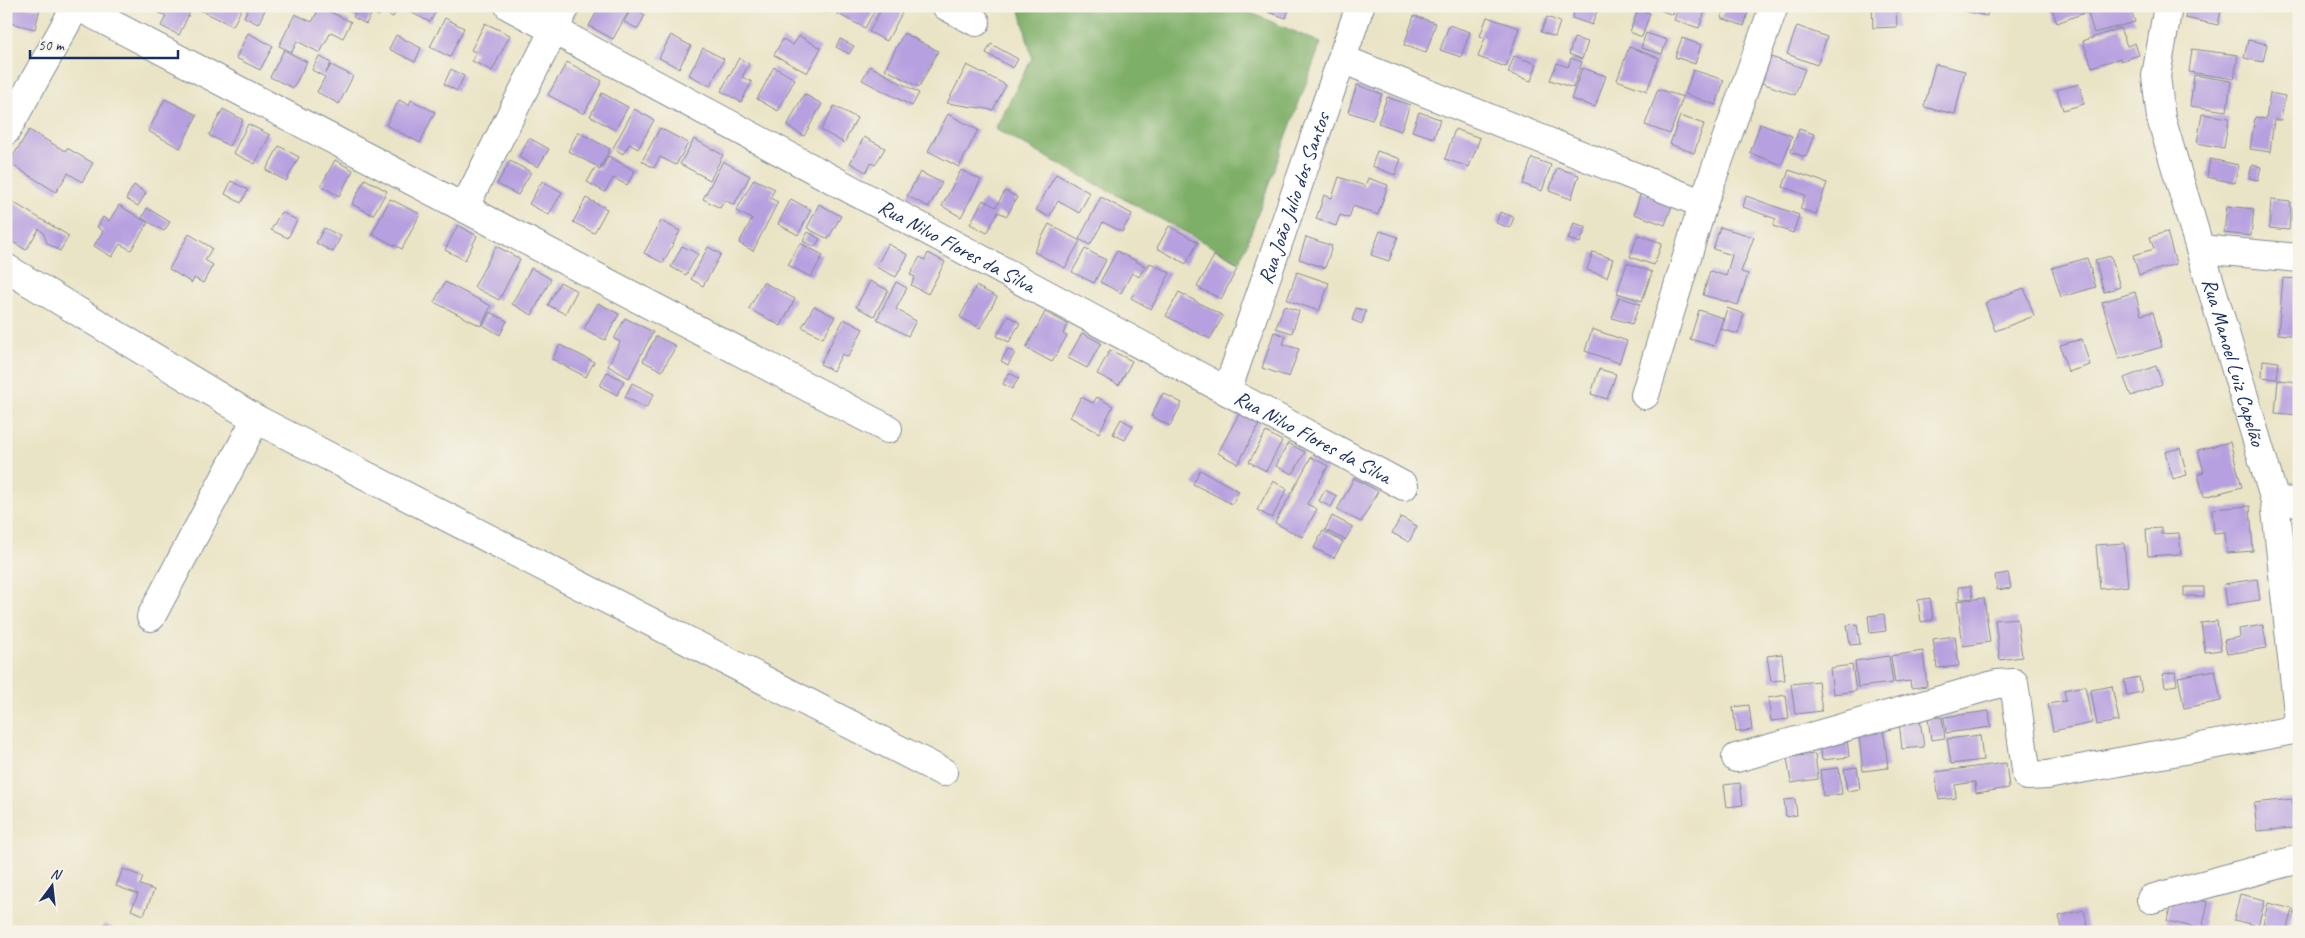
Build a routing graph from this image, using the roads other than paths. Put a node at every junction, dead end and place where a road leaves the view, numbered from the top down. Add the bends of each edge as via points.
1 (76, 6) edge
2 (509, 6) edge
3 (946, 6) edge
4 (1360, 6) edge
5 (1774, 6) edge
6 (2168, 6) edge
7 (560, 18) edge
8 (976, 22) dead end
9 (1342, 59) junction
10 (10, 117) edge
11 (1703, 204) junction
12 (464, 208) junction
13 (2200, 249) junction
14 (2299, 258) edge
15 (6, 268) edge
16 (1227, 391) junction
17 (1645, 395) dead end
18 (256, 419) junction
19 (888, 429) dead end
20 (1404, 486) dead end
21 (2287, 501) edge
22 (151, 617) dead end
23 (2299, 720) edge
24 (1736, 758) dead end
25 (943, 772) dead end
26 (2299, 859) edge
27 (2151, 899) dead end

1 - 10 street
1 - 12 street
2 - 7 street, Rua Nilvo Flores da Silva
3 - 8 street
4 - 9 street, Rua João Julio dos Santos
5 - 11 street
6 - 13 street, Rua Manoel Luiz Capelão via 2156,76 2162,118
7 - 12 street
7 - 16 street, Rua Nilvo Flores da Silva
9 - 11 street
9 - 16 street, Rua João Julio dos Santos
11 - 17 street
12 - 19 street
13 - 14 street
13 - 21 street, Rua Manoel Luiz Capelão
15 - 18 street
16 - 20 street, Rua Nilvo Flores da Silva
18 - 22 street
18 - 25 street
21 - 23 street, Rua Manoel Luiz Capelão
23 - 24 street via 2047,775 2027,776 2014,683 1997,684
26 - 27 street

